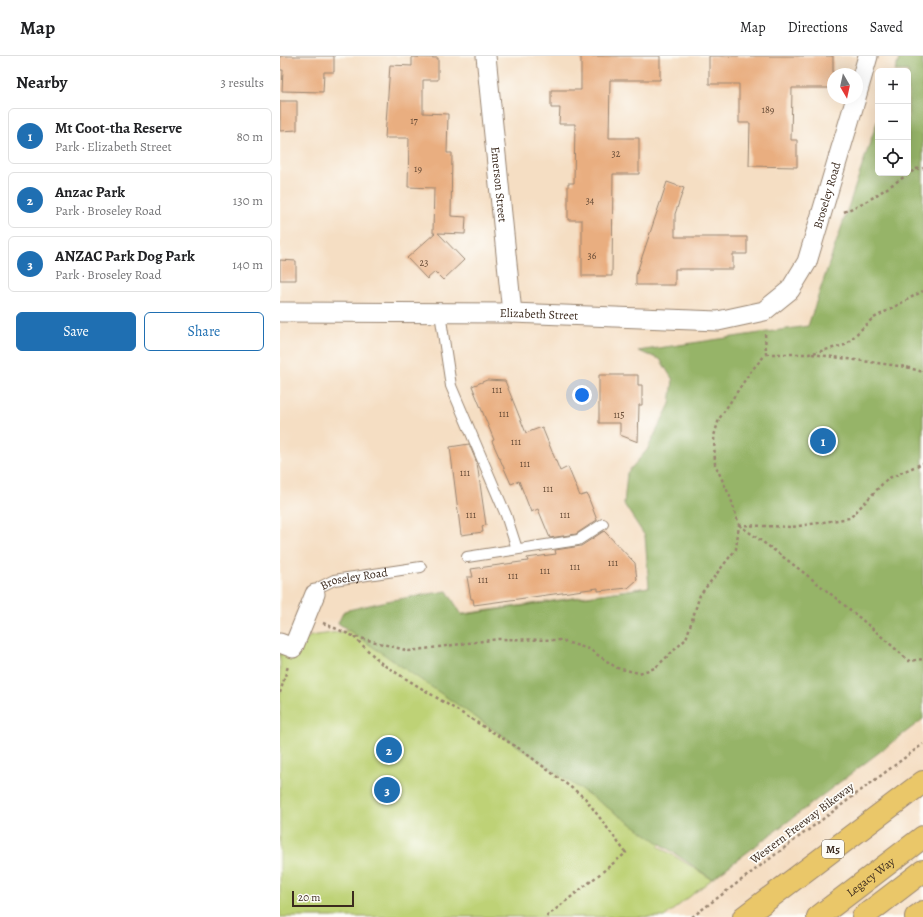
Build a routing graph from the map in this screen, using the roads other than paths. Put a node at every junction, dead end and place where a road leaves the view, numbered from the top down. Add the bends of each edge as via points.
1 (486, 56) edge
2 (868, 56) edge
3 (863, 73) edge
4 (854, 104) edge
5 (790, 290) joint
6 (280, 312) edge
7 (440, 313) junction
8 (512, 313) junction
9 (603, 524) dead end
10 (517, 549) junction
11 (467, 557) dead end
12 (422, 567) dead end
13 (315, 594) joint
14 (287, 646) edge
15 (923, 782) edge
16 (923, 838) edge
17 (923, 871) edge
18 (923, 912) edge
19 (744, 917) edge
20 (818, 917) edge
21 (863, 917) edge
22 (916, 917) edge

1 - 8 street, Emerson Street
2 - 3 street
4 - 5 street, Broseley Road via 807,262
5 - 8 street, Elizabeth Street via 764,311 718,321
6 - 7 street, Elizabeth Street
7 - 8 street, Elizabeth Street
7 - 10 lane via 451,386 500,500
9 - 10 lane via 578,540
10 - 11 lane
12 - 13 lane, Broseley Road via 334,580 320,587
13 - 14 street, Broseley Road via 306,616
15 - 19 highway, M5
16 - 20 highway, Legacy Way
17 - 21 highway
18 - 22 highway

